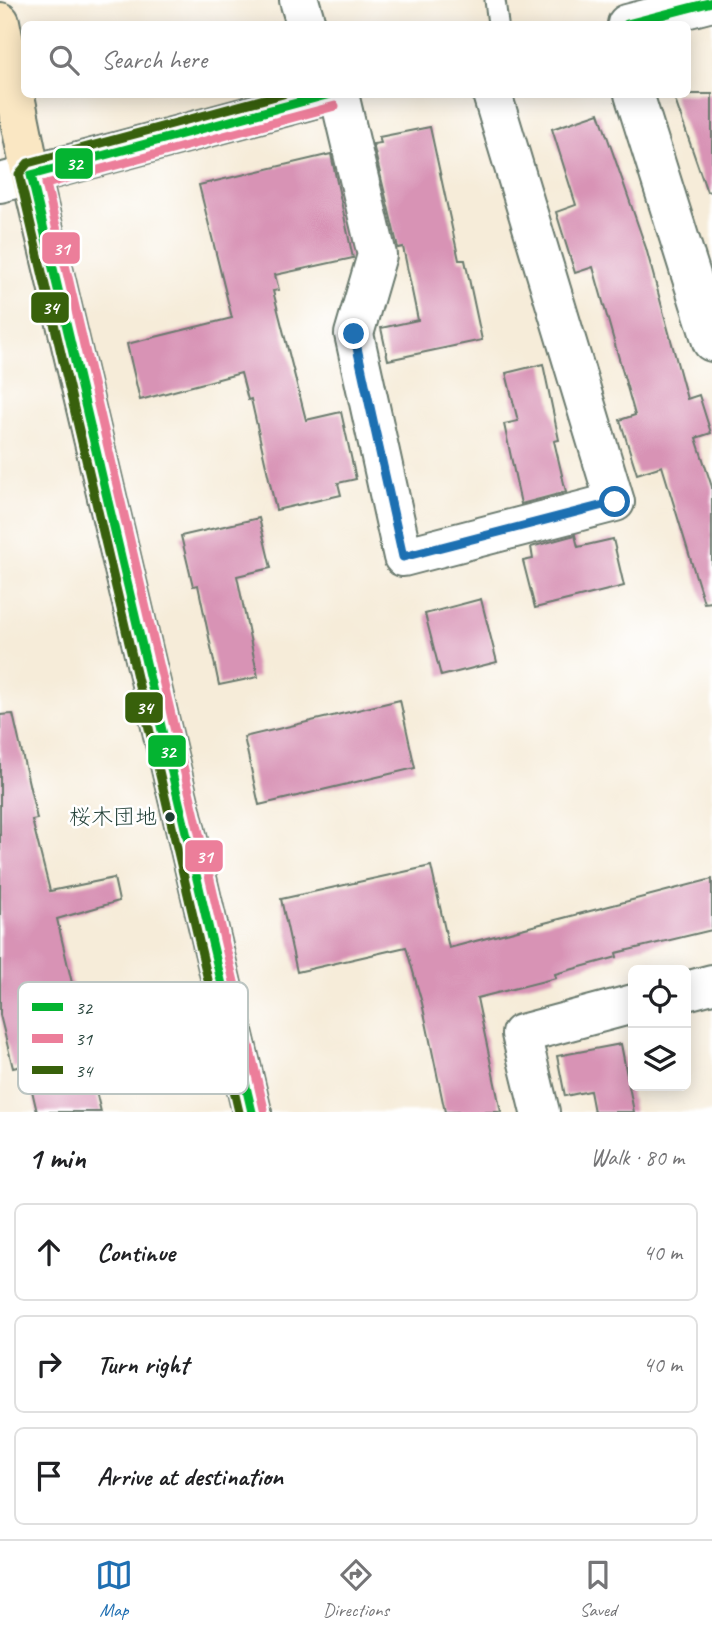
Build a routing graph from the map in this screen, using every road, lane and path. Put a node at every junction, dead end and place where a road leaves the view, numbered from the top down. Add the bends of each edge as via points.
1 (299, 0) edge
2 (495, 0) edge
3 (712, 2) edge
4 (305, 21) edge
5 (498, 21) edge
6 (638, 21) edge
7 (0, 22) edge
8 (320, 98) edge
9 (332, 98) edge
10 (493, 98) edge
11 (635, 98) edge
12 (15, 179) edge
13 (712, 342) edge
14 (219, 982) edge
15 (712, 984) edge
16 (691, 990) edge
17 (628, 1005) edge
18 (247, 1094) edge
19 (252, 1112) edge
20 (540, 1112) edge

1 - 4 street
2 - 5 lane
3 - 6 street
7 - 12 main road
8 - 12 street
9 - 10 street via 377,255 354,334 403,557 615,502
11 - 13 street
12 - 14 main road
15 - 16 street
17 - 20 street via 521,1034
18 - 19 main road

